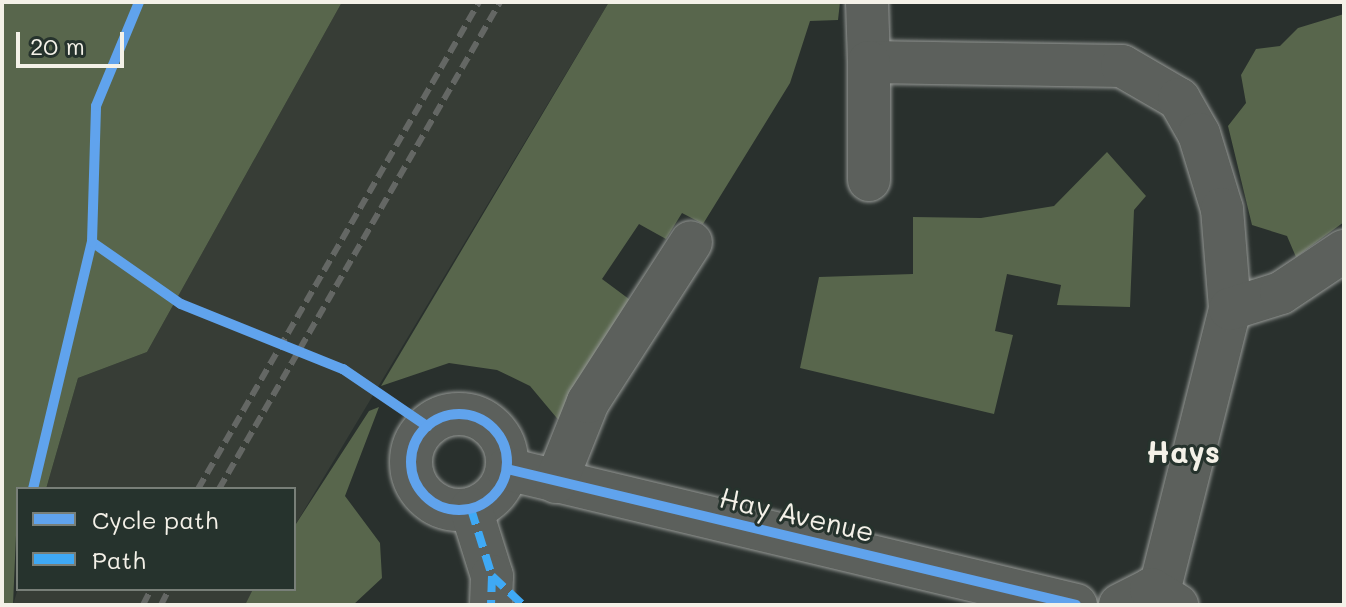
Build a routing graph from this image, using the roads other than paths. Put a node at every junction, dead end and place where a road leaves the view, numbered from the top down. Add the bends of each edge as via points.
1 (867, 2) edge
2 (869, 62) junction
3 (869, 180) dead end
4 (691, 242) dead end
5 (1343, 255) edge
6 (1230, 309) junction
7 (507, 469) junction
8 (556, 482) junction
9 (471, 509) junction
10 (491, 590) edge
11 (1168, 598) edge
12 (523, 605) edge
13 (1076, 605) edge
14 (1120, 605) edge

1 - 2 street
2 - 3 street
2 - 6 street via 1105,62 1166,89 1190,116 1213,170
4 - 8 street via 588,402
5 - 6 street via 1281,293
6 - 11 street
7 - 8 street, Hay Avenue
7 - 9 street via 495,494
7 - 9 street via 502,440 482,419 453,414 427,426 412,454 417,484 439,506
8 - 13 street, Hay Avenue
9 - 10 street
10 - 12 street
11 - 14 street via 1133,592

